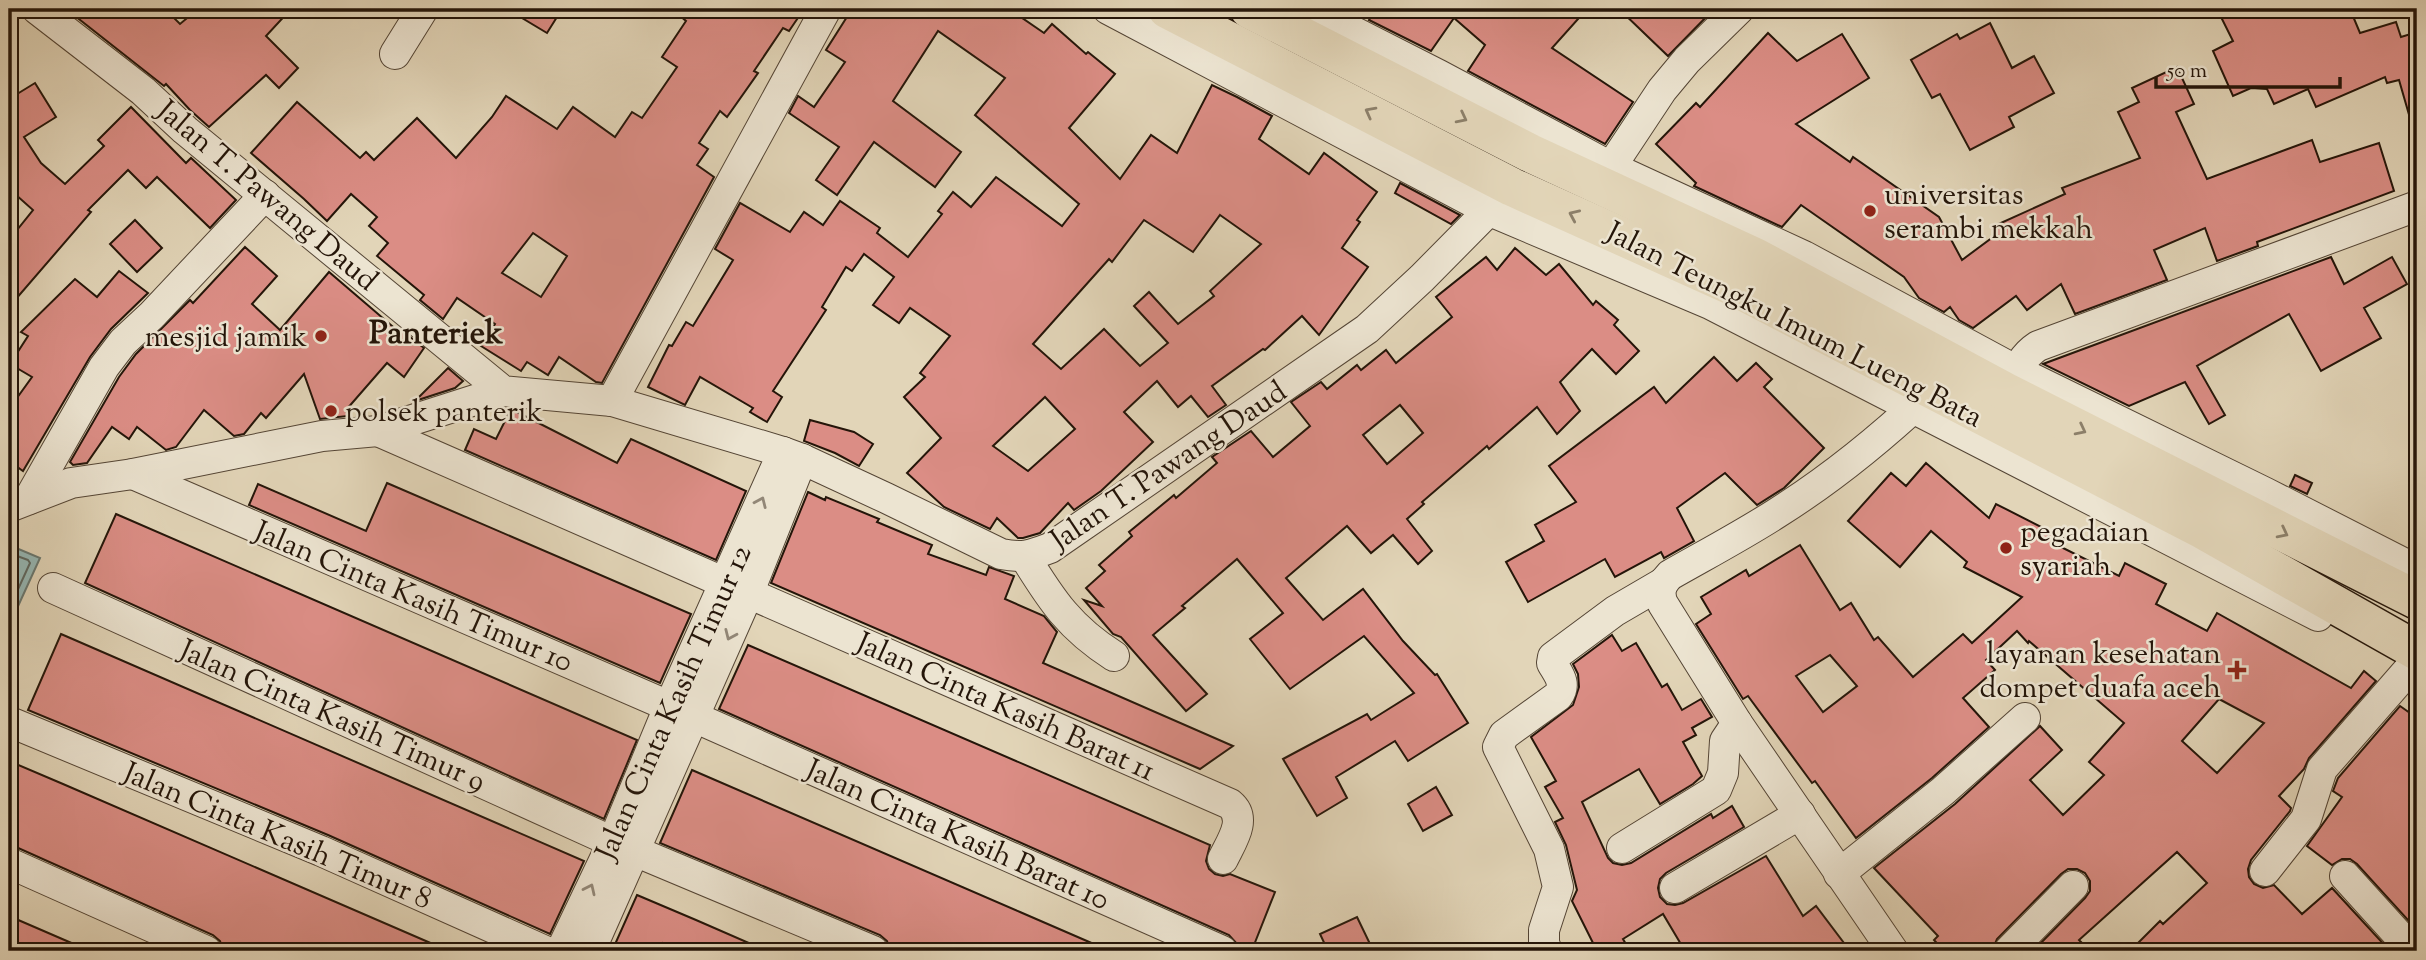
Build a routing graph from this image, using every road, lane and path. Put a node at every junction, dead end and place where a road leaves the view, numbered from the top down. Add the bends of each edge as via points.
1 (424, 9) edge
2 (826, 9) edge
3 (1108, 9) edge
4 (1167, 9) edge
5 (1249, 9) edge
6 (1739, 9) edge
7 (41, 10) edge
8 (1324, 20) edge
9 (395, 54) dead end
10 (1605, 176) junction
11 (265, 195) junction
12 (1501, 199) junction
13 (2417, 206) edge
14 (1744, 272) junction
15 (2012, 382) junction
16 (503, 391) junction
17 (1923, 399) junction
18 (612, 401) junction
19 (378, 431) junction
20 (793, 456) junction
21 (133, 474) junction
22 (19, 503) edge
23 (1025, 557) junction
24 (2417, 570) edge
25 (1663, 583) junction
26 (53, 588) dead end
27 (736, 589) junction
28 (2417, 600) edge
29 (1114, 656) dead end
30 (2416, 659) edge
31 (682, 712) junction
32 (2025, 718) dead end
33 (10, 722) edge
34 (1737, 723) junction
35 (1800, 814) junction
36 (624, 846) junction
37 (1622, 848) dead end
38 (1223, 859) dead end
39 (9, 863) edge
40 (2265, 871) dead end
41 (1839, 874) junction
42 (2344, 876) dead end
43 (2073, 886) dead end
44 (1675, 888) dead end
45 (206, 951) edge
46 (545, 951) edge
47 (562, 951) edge
48 (590, 951) edge
49 (873, 951) edge
50 (1222, 951) edge
51 (1547, 951) edge
52 (1893, 951) edge
53 (2009, 951) edge
54 (2413, 951) edge

1 - 9 street
2 - 18 street
3 - 12 street
12 -> 4 highway, Jalan Teungku Imum Lueng Bata
5 - 8 highway, Jalan Teungku Imum Lueng Bata
6 - 10 street via 1662,90
7 - 11 street, Jalan T. Pawang Daud
8 - 10 highway, Jalan Teungku Imum Lueng Bata via 1530,153
10 - 14 highway, Jalan Teungku Imum Lueng Bata
10 - 15 street via 1804,256
11 - 16 street, Jalan T. Pawang Daud
11 - 22 street via 123,342
14 -> 12 highway, Jalan Teungku Imum Lueng Bata
12 - 17 street via 1710,304
12 - 23 street, Jalan T. Pawang Daud via 1367,329 1050,548
13 - 15 street via 2068,333 2029,352
14 - 15 highway, Jalan Teungku Imum Lueng Bata
14 - 17 highway, Jalan Teungku Imum Lueng Bata
15 - 24 street via 2254,487
15 -> 28 highway, Jalan Teungku Imum Lueng Bata
16 - 18 street, Jalan T. Pawang Daud
16 - 19 street
17 - 25 street via 1835,473
17 - 30 highway, Jalan Teungku Imum Lueng Bata via 2203,530
18 - 20 street, Jalan T. Pawang Daud
19 - 21 street via 322,436
19 - 27 street
20 - 23 street, Jalan T. Pawang Daud via 1001,554
20 - 27 street
21 - 22 street via 71,483
21 - 31 street, Jalan Cinta Kasih Timur 10
23 - 29 street via 1060,611
25 - 34 street via 1663,604
25 - 51 street via 1615,611 1553,657 1562,690 1504,735 1498,747 1549,849 1558,887 1544,930
26 - 36 street, Jalan Cinta Kasih Timur 9
27 - 31 street
27 - 38 street, Jalan Cinta Kasih Barat 11 via 1230,804 1240,821
30 - 40 street via 2322,769 2306,819
31 - 36 street
31 - 50 street, Jalan Cinta Kasih Barat 10
32 - 41 street
33 - 46 street, Jalan Cinta Kasih Timur 8 via 321,851
34 - 35 street
34 - 37 street via 1725,741 1723,773 1716,790
35 - 41 street
35 - 44 street
47 -> 36 street, Jalan Cinta Kasih Timur 12
36 - 48 street
36 - 49 street, Jalan Cinta Kasih Timur 9
39 - 45 street
41 - 52 street
42 - 54 street
43 - 53 street

